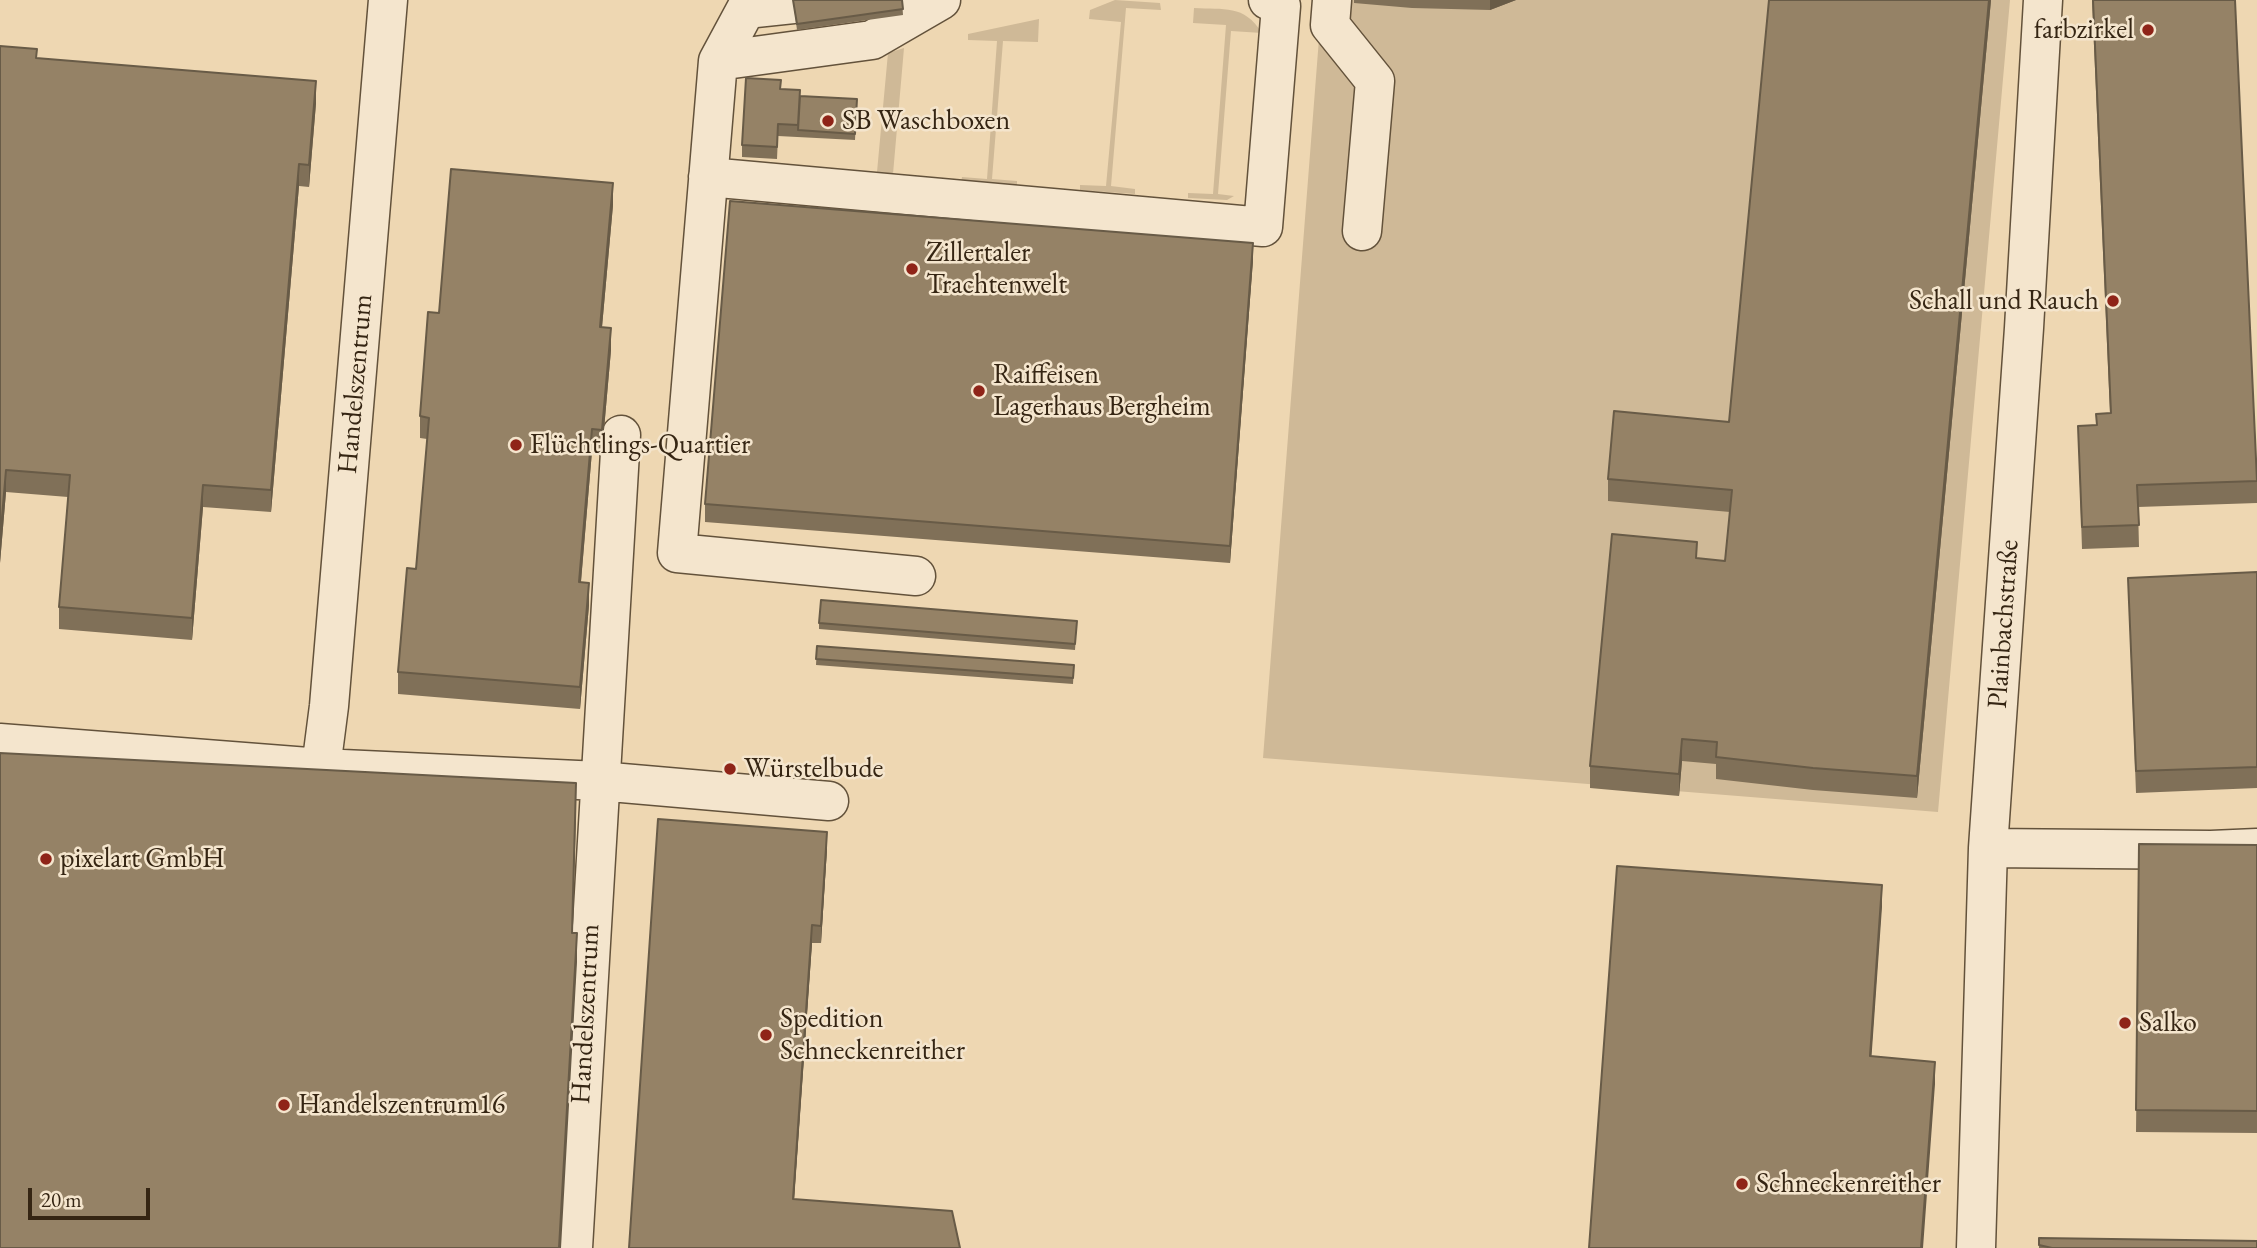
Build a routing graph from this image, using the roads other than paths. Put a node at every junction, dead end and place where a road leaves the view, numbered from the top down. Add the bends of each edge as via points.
1 (388, 0) edge
2 (941, 0) edge
3 (1268, 0) edge
4 (1332, 0) edge
5 (2043, 0) edge
6 (793, 4) edge
7 (718, 61) junction
8 (708, 177) junction
9 (1363, 231) dead end
10 (621, 435) dead end
11 (916, 576) dead end
12 (0, 743) edge
13 (321, 768) junction
14 (599, 780) junction
15 (828, 801) dead end
16 (1988, 848) junction
17 (2257, 848) edge
18 (573, 1248) edge
19 (1976, 1248) edge

1 - 13 street, Handelszentrum
2 - 7 street via 872,40 762,73
3 - 8 street via 1281,6 1264,227 759,170
4 - 9 street via 1330,25 1375,81
5 - 16 street, Plainbachstraße
6 - 7 street via 746,9
7 - 8 street
8 - 11 street via 677,554
10 - 14 street, Handelszentrum
12 - 13 street
13 - 14 street
14 - 15 street
14 - 18 street, Handelszentrum
16 - 17 street
16 - 19 street, Plainbachstraße

